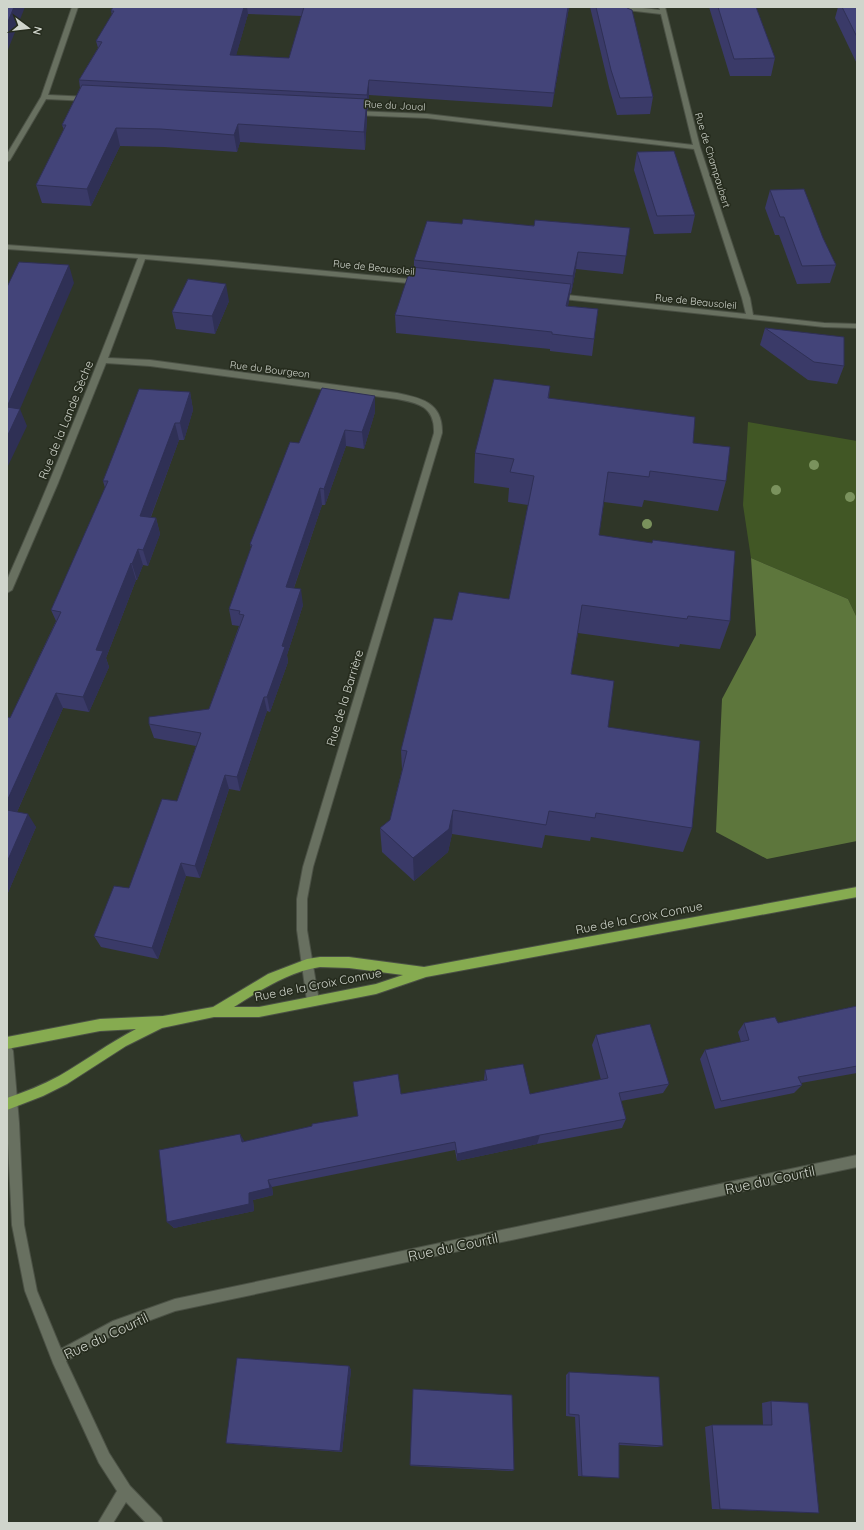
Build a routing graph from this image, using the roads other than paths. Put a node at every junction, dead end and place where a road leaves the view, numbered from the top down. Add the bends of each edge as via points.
1 (75, 7) edge
2 (618, 7) edge
3 (662, 10) edge
4 (44, 96) junction
5 (98, 100) edge
6 (348, 112) edge
7 (697, 146) junction
8 (7, 160) edge
9 (7, 247) edge
10 (142, 256) junction
11 (424, 282) edge
12 (549, 295) edge
13 (750, 317) junction
14 (857, 326) edge
15 (103, 360) junction
16 (431, 408) joint
17 (7, 590) edge
18 (857, 892) edge
19 (308, 964) junction
20 (426, 972) junction
21 (313, 1001) junction
22 (214, 1012) junction
23 (163, 1022) junction
24 (7, 1043) edge
25 (7, 1051) edge
26 (9, 1104) edge
27 (857, 1161) edge
28 (58, 1358) junction
29 (126, 1491) junction
30 (106, 1523) edge
31 (156, 1523) edge

1 - 4 street
2 - 3 street
3 - 7 street, Rue de Champaubert
4 - 5 street
4 - 8 street
6 - 7 street, Rue du Joual via 427,116
7 - 13 street, Rue de Champaubert
9 - 10 street, Rue de Beausoleil
10 - 11 street, Rue de Beausoleil
10 - 15 street, Rue de la Lande Sèche
12 - 13 street, Rue de Beausoleil
13 - 14 street, Rue de Beausoleil
15 - 16 street, Rue du Bourgeon via 150,363 397,396 415,400
15 - 17 street, Rue de la Lande Sèche via 54,483
16 - 19 street, Rue de la Barrière via 438,418 438,433 308,867 302,899 302,930
18 - 20 main road, Rue de la Croix Connue
19 - 20 main road, Rue de la Croix Connue via 354,963
19 - 21 street, Rue de la Barrière
19 - 22 main road, Rue de la Croix Connue via 289,970
20 - 21 main road, Rue de la Croix Connue via 376,989
21 - 22 main road, Rue de la Croix Connue via 259,1012
22 - 23 main road, Rue de la Croix Connue
23 - 24 main road, Rue de la Croix Connue via 100,1025
23 - 26 main road, Rue de la Croix Connue via 122,1042 63,1080
25 - 26 street, Rue du Courtil
26 - 28 street, Rue du Courtil via 18,1225 31,1291
27 - 28 street, Rue du Courtil via 175,1305 118,1326
28 - 29 street, Rue du Courtil via 104,1458
29 - 30 street
29 - 31 street, Rue du Courtil

